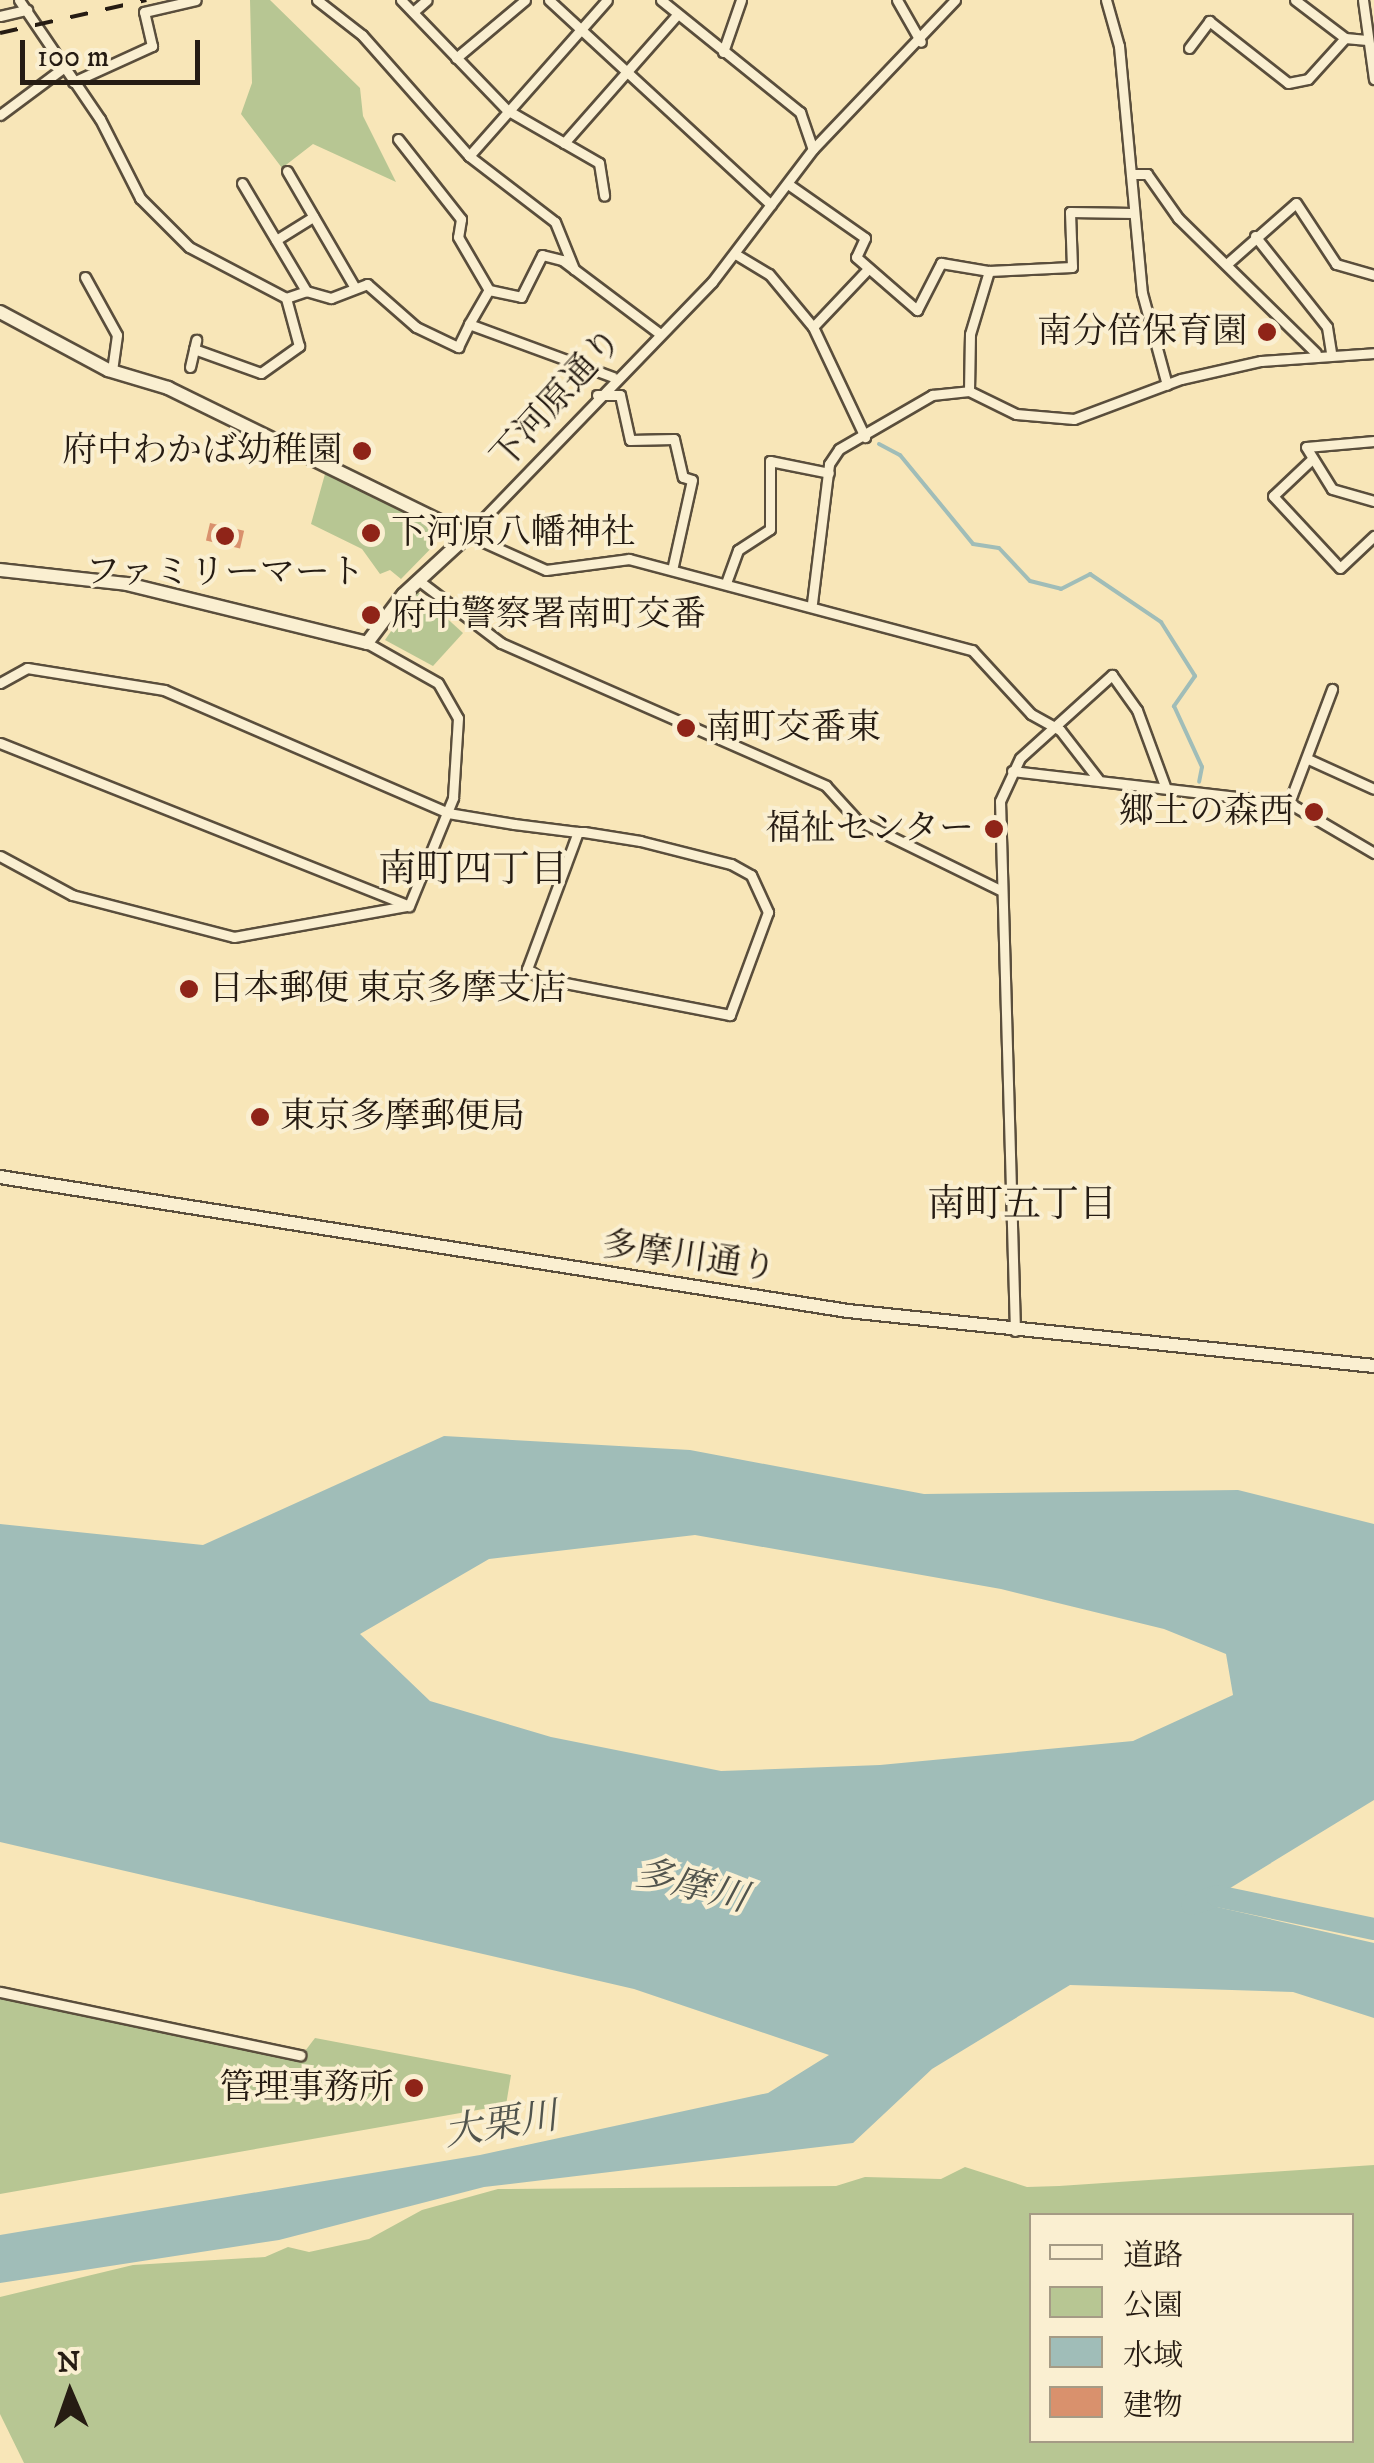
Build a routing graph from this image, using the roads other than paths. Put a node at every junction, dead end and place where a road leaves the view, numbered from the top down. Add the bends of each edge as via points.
1 (34, 0) edge
2 (196, 0) edge
3 (317, 0) edge
4 (401, 0) edge
5 (427, 0) edge
6 (525, 0) edge
7 (549, 0) edge
8 (608, 0) edge
9 (661, 0) edge
10 (741, 0) edge
11 (897, 0) edge
12 (954, 0) edge
13 (1106, 0) edge
14 (1296, 0) edge
15 (1362, 0) edge
16 (24, 6) edge
17 (412, 12) junction
18 (0, 16) edge
19 (675, 17) junction
20 (580, 31) junction
21 (1344, 38) junction
22 (1367, 40) junction
23 (921, 42) junction
24 (1189, 48) dead end
25 (723, 52) junction
26 (456, 58) junction
27 (63, 68) junction
28 (626, 72) junction
29 (1374, 79) edge
30 (74, 82) junction
31 (507, 110) junction
32 (0, 115) edge
33 (398, 140) dead end
34 (564, 143) junction
35 (813, 149) junction
36 (468, 156) junction
37 (286, 171) dead end
38 (1131, 174) junction
39 (242, 183) dead end
40 (788, 184) junction
41 (604, 196) dead end
42 (771, 205) junction
43 (1134, 213) junction
44 (313, 216) junction
45 (1256, 236) junction
46 (276, 240) junction
47 (737, 254) junction
48 (1229, 262) junction
49 (574, 268) junction
50 (868, 270) junction
51 (989, 270) junction
52 (1374, 275) edge
53 (85, 277) dead end
54 (354, 286) junction
55 (90, 287) junction
56 (490, 290) junction
57 (306, 291) junction
58 (78, 293) dead end
59 (286, 298) junction
60 (0, 312) edge
61 (469, 324) junction
62 (812, 327) junction
63 (659, 333) junction
64 (1331, 352) junction
65 (1374, 352) edge
66 (1316, 353) junction
67 (190, 367) dead end
68 (112, 371) junction
69 (612, 377) junction
70 (1167, 385) junction
71 (969, 391) junction
72 (596, 395) junction
73 (865, 437) junction
74 (1374, 441) edge
75 (1312, 460) junction
76 (829, 473) junction
77 (1374, 501) edge
78 (468, 535) junction
79 (1374, 536) edge
80 (0, 570) edge
81 (672, 570) junction
82 (418, 579) junction
83 (726, 584) junction
84 (812, 603) junction
85 (367, 643) junction
86 (0, 683) edge
87 (1332, 689) dead end
88 (1051, 726) junction
89 (0, 743) edge
90 (1308, 759) junction
91 (1012, 771) junction
92 (1098, 780) junction
93 (1165, 786) junction
94 (1374, 789) edge
95 (1289, 802) junction
96 (448, 813) junction
97 (578, 832) junction
98 (1374, 853) edge
99 (1, 858) edge
100 (1002, 891) junction
101 (409, 906) junction
102 (0, 1177) edge
103 (1016, 1331) junction
104 (1374, 1366) edge
105 (0, 1992) edge
106 (300, 2055) dead end

1 - 16 street
2 - 30 street via 144,12 152,46
3 - 36 street via 362,35
4 - 17 street
5 - 17 street
6 - 26 street
7 - 20 street
8 - 20 street
9 - 19 street
10 - 25 street
11 - 23 street
12 - 23 street, 下河原通り
13 - 38 street via 1120,46
14 - 21 street
15 - 22 street
16 - 18 street
16 - 27 street
17 - 26 street
19 - 25 street
19 - 28 street
20 - 28 street
20 - 31 street
21 - 22 street
21 - 24 street via 1308,80 1288,83 1209,21
22 - 29 street
23 - 35 street, 下河原通り
25 - 35 street via 800,112
26 - 31 street
27 - 30 street
27 - 32 street
28 - 34 street
28 - 42 street
30 - 59 street via 162,225
31 - 34 street
31 - 36 street
33 - 56 street via 462,218 458,237
34 - 41 street via 599,163
35 - 40 street, 下河原通り
36 - 49 street via 554,222
37 - 44 street
38 - 43 street
38 - 48 street via 1147,174 1178,218
39 - 46 street
40 - 42 street, 下河原通り
40 - 50 street via 865,238 856,257
42 - 47 street, 下河原通り
43 - 51 street via 1070,212 1072,266
43 - 70 street via 1142,293
44 - 46 street
44 - 54 street
45 - 48 street
45 - 52 street via 1296,203 1336,264
45 - 64 street via 1327,327
46 - 57 street
47 - 62 street via 769,274
47 - 63 street, 下河原通り
48 - 66 street
49 - 56 street via 542,255 522,298
49 - 63 street
50 - 51 street via 917,310 940,263
50 - 62 street
51 - 71 street via 970,334
53 - 55 street
54 - 57 street via 331,298
54 - 61 street via 367,284 416,327 458,347
55 - 58 street
55 - 68 street via 117,335
56 - 61 street
57 - 59 street
59 - 67 street via 298,346 261,374 195,344
60 - 68 street
61 - 69 street
62 - 73 street
63 - 69 street, 下河原通り
64 - 65 street
64 - 66 street
66 - 70 street
68 - 78 street via 168,388
69 - 72 street, 下河原通り
70 - 71 street via 1074,419 1016,414
71 - 73 street via 932,396
72 - 78 street, 下河原通り
72 - 81 street via 620,395 630,440 674,438 683,477 692,480
73 - 76 street via 838,450
74 - 75 street via 1321,440 1306,447
75 - 77 street via 1332,489
75 - 79 street via 1274,496 1340,568
76 - 83 street via 770,461 770,529 738,550
76 - 84 street
78 - 81 street via 554,572 618,558
78 - 82 street, 下河原通り
80 - 85 street via 127,584
81 - 83 street
82 - 85 street, 下河原通り
82 - 100 street via 500,643 826,786 857,820
83 - 84 street
84 - 88 street via 972,650
85 - 96 street via 450,697 460,732
86 - 96 street via 27,668 164,690
87 - 90 street
88 - 91 street
88 - 92 street
88 - 93 street via 1112,674 1137,710
89 - 101 street
90 - 94 street
90 - 95 street
91 - 92 street
91 - 100 street via 1000,801
92 - 93 street
93 - 95 street
95 - 98 street
96 - 97 street
96 - 101 street
97 - 97 street via 527,968 540,978 730,1015 768,912 751,875 640,841
99 - 101 street via 72,895 234,937
100 - 103 street
102 - 103 street, 多摩川通り via 702,1290
103 - 104 street, 多摩川通り
105 - 106 street

